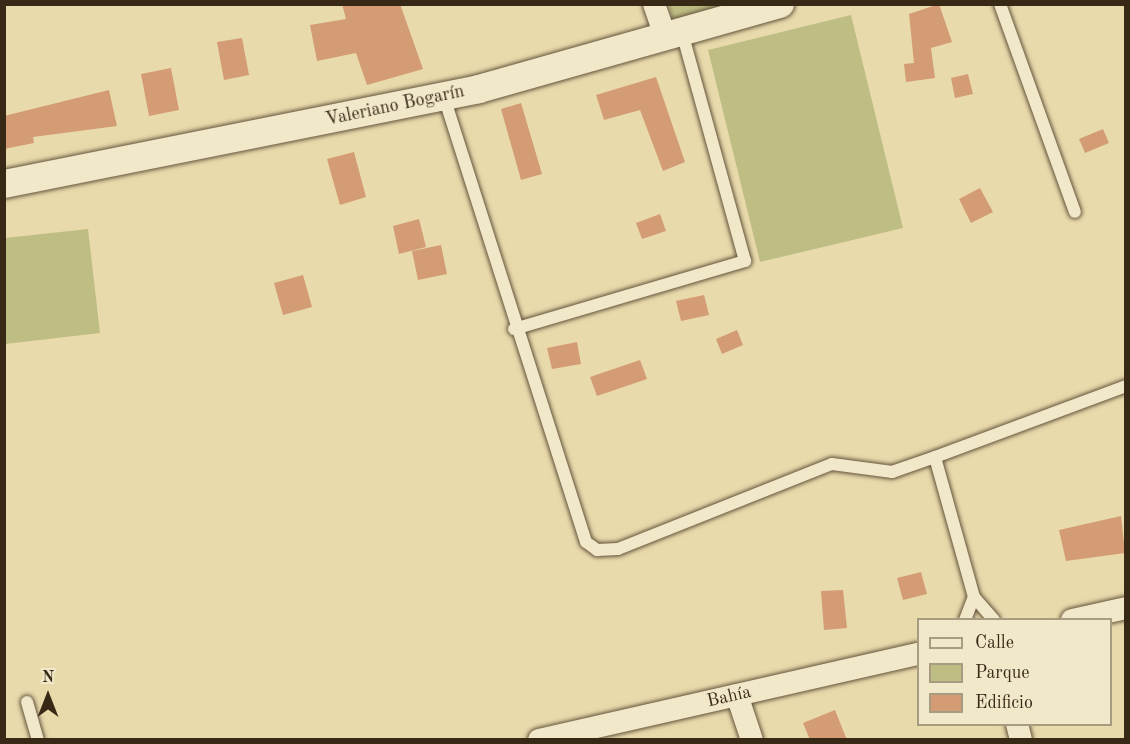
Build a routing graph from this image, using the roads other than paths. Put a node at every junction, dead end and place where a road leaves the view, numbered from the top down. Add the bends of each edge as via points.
1 (654, 4) edge
2 (780, 4) edge
3 (1000, 4) edge
4 (673, 34) junction
5 (444, 97) junction
6 (4, 184) edge
7 (1075, 212) dead end
8 (514, 329) junction
9 (1125, 386) edge
10 (935, 457) junction
11 (974, 597) junction
12 (1125, 608) edge
13 (966, 618) edge
14 (992, 618) edge
15 (1081, 618) edge
16 (917, 654) edge
17 (737, 695) junction
18 (27, 702) dead end
19 (38, 740) edge
20 (539, 740) edge
21 (752, 740) edge

1 - 4 street
2 - 4 street, Valeriano Bogarín
3 - 7 lane
4 - 5 street, Valeriano Bogarín
4 - 8 lane via 745,261
5 - 6 street, Valeriano Bogarín
5 - 8 lane
8 - 10 lane via 577,528 597,550 618,549 832,464 892,472
9 - 10 lane
10 - 11 lane
11 - 13 lane
11 - 14 lane
12 - 15 street
16 - 17 street, Bahía
17 - 20 street, Bahía
17 - 21 street
18 - 19 lane

